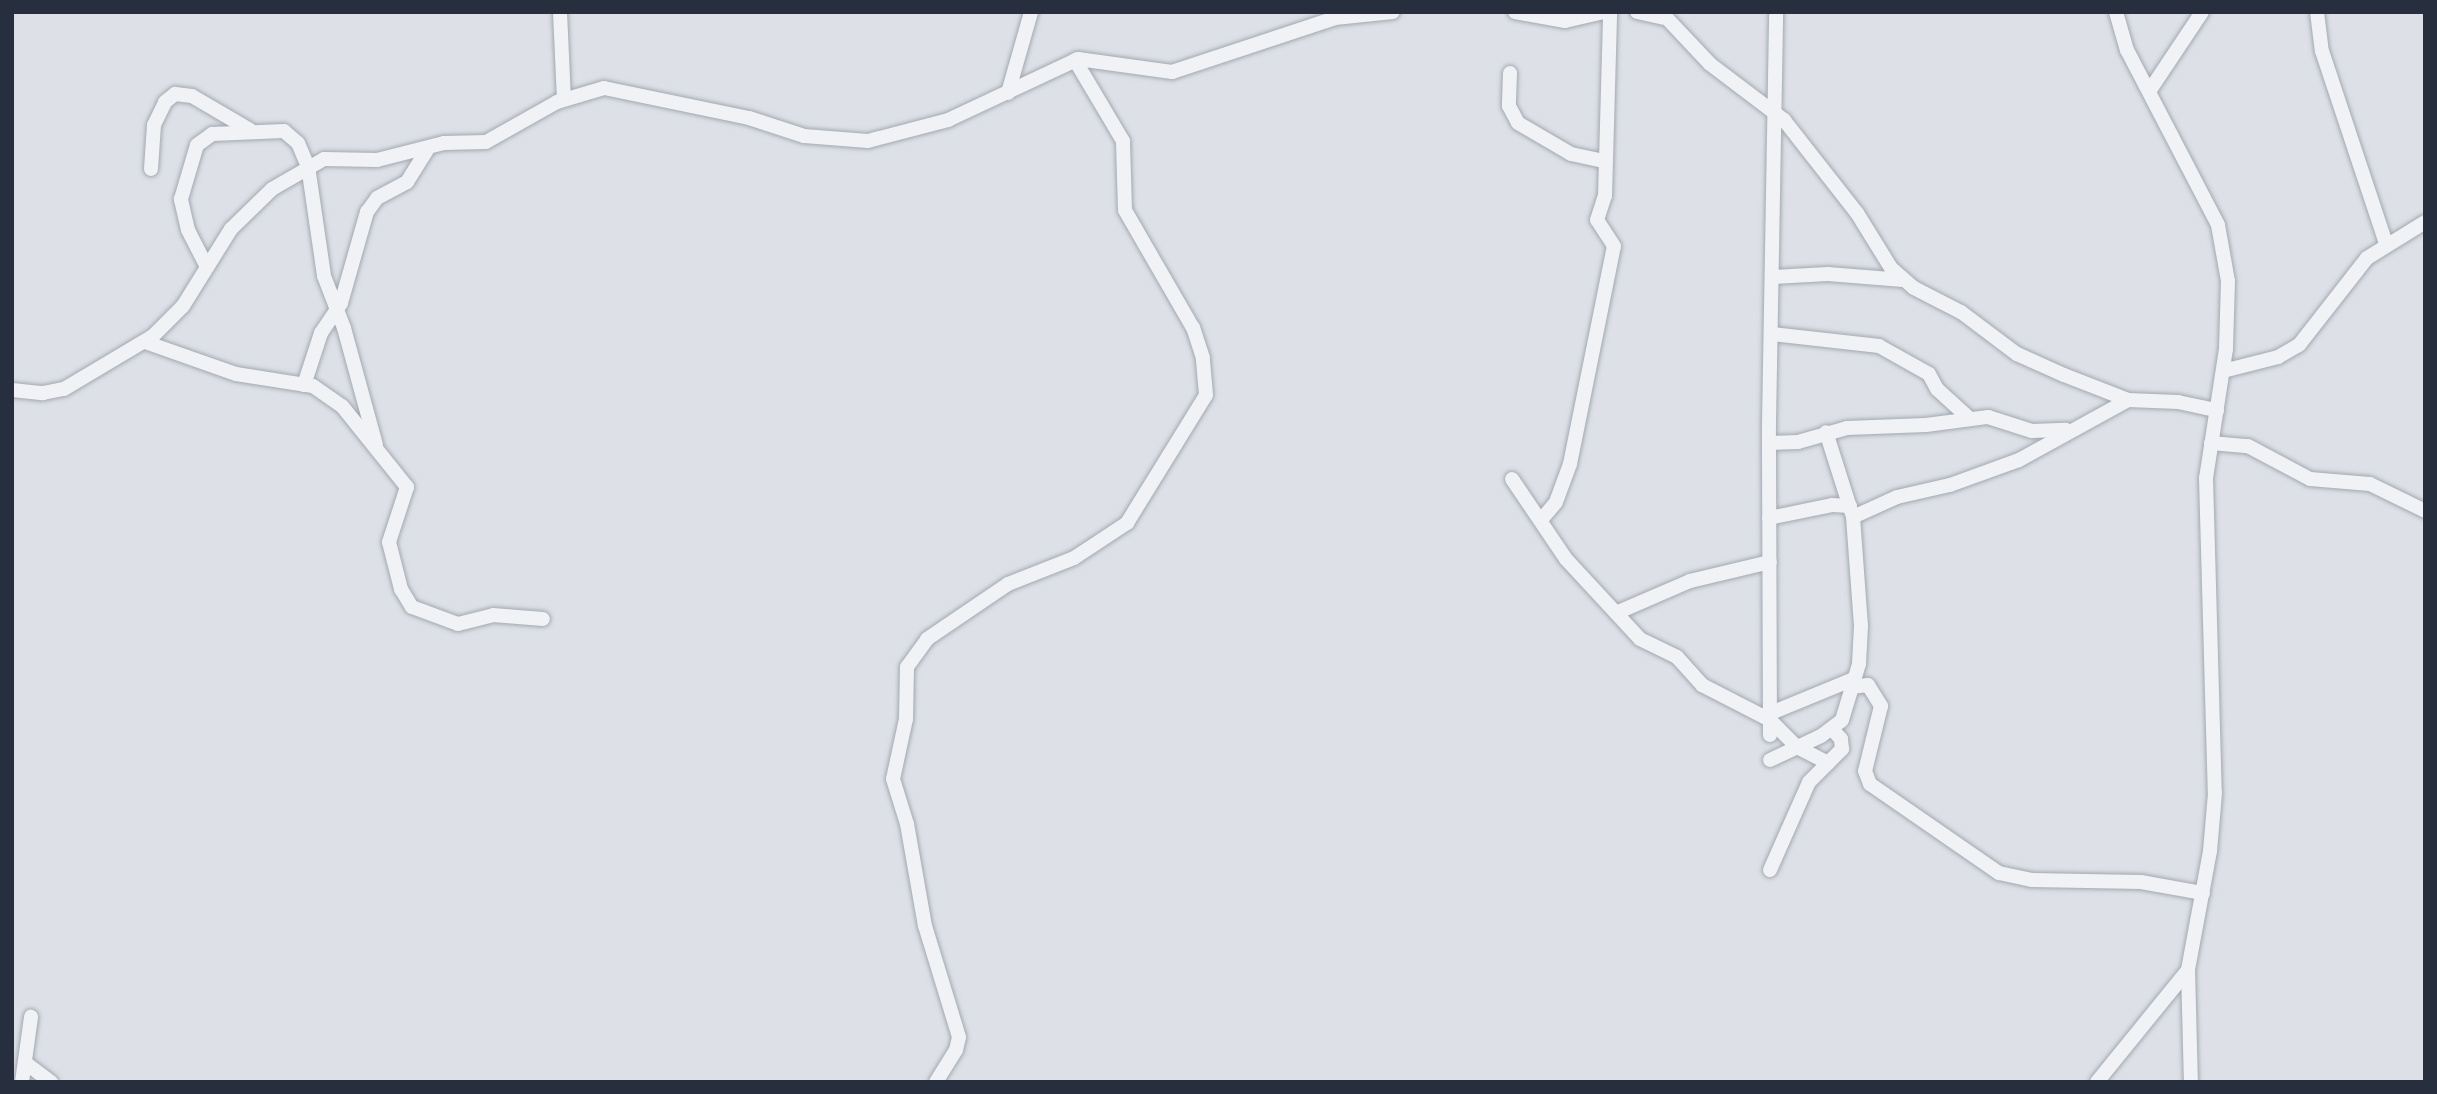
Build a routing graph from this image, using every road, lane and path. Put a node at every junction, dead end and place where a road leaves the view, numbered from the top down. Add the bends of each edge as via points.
1 (561, 12) edge
2 (1031, 12) edge
3 (1393, 12) edge
4 (1501, 12) edge
5 (1603, 12) edge
6 (1610, 12) edge
7 (1637, 12) edge
8 (1776, 12) edge
9 (2116, 12) edge
10 (2202, 12) edge
11 (2316, 12) edge
12 (1518, 14) edge
13 (1663, 15) edge
14 (1075, 60) junction
15 (1510, 73) dead end
16 (2150, 90) junction
17 (1008, 93) junction
18 (564, 99) junction
19 (1774, 112) junction
20 (250, 130) junction
21 (427, 149) junction
22 (1604, 162) junction
23 (308, 166) junction
24 (151, 169) dead end
25 (2425, 222) edge
26 (2386, 243) junction
27 (207, 267) junction
28 (1773, 276) junction
29 (1903, 280) junction
30 (338, 310) junction
31 (1772, 334) junction
32 (145, 342) junction
33 (2223, 371) junction
34 (304, 385) junction
35 (12, 390) edge
36 (2128, 400) junction
37 (2217, 410) junction
38 (1970, 419) junction
39 (2066, 430) junction
40 (1826, 432) junction
41 (1769, 443) junction
42 (2210, 443) junction
43 (377, 449) junction
44 (1512, 479) dead end
45 (2425, 511) edge
46 (1852, 512) junction
47 (1769, 518) junction
48 (1541, 520) junction
49 (1770, 562) junction
50 (1616, 613) junction
51 (543, 619) dead end
52 (1852, 683) junction
53 (1770, 723) junction
54 (1832, 729) junction
55 (1797, 747) junction
56 (1770, 760) dead end
57 (1828, 763) junction
58 (1770, 870) dead end
59 (2203, 893) junction
60 (2188, 970) junction
61 (31, 1017) dead end
62 (27, 1064) junction
63 (22, 1082) edge
64 (51, 1082) edge
65 (936, 1082) edge
66 (2097, 1082) edge
67 (2190, 1082) edge

1 - 18 street
2 - 17 street
3 - 14 street via 1335,18 1172,72
4 - 12 street
5 - 12 street via 1565,21
6 - 22 street
7 - 13 street
8 - 19 street
9 - 16 street via 2127,50
10 - 16 street
11 - 26 street via 2322,51
13 - 19 street via 1710,64
14 - 17 street
14 - 65 street via 1123,141 1125,211 1200,344 1206,395 1127,523 1074,558 1008,584 927,639 907,667 906,719 894,781 907,824 925,926 959,1037
15 - 22 street via 1509,106 1518,123 1571,153
16 - 33 street via 2223,243 2229,311
17 - 18 street via 936,125 858,142 804,136 749,118 604,89
18 - 21 street via 486,142 444,143
19 - 28 street
19 - 29 street via 1857,213
20 - 23 street via 284,131 298,143
20 - 24 street via 192,96 175,94 165,102 154,125
20 - 27 street via 202,139 189,162 182,208
21 - 23 street via 377,160 328,158
21 - 30 street via 407,182 377,198 367,212
22 - 48 street via 1605,196 1597,220 1613,242 1612,261 1570,464 1556,502
23 - 27 street via 259,201 224,237
23 - 30 street via 324,276
25 - 26 street
26 - 33 street via 2367,258 2299,345 2278,356
27 - 32 street via 183,306
28 - 29 street via 1828,274
28 - 31 street
29 - 36 street via 1961,312 2017,354
30 - 34 street via 321,333
30 - 43 street
31 - 38 street via 1879,346 1929,374 1937,389
31 - 41 street
32 - 34 street via 236,374
32 - 35 street via 64,389 43,393
33 - 37 street
34 - 43 street via 332,397
36 - 37 street via 2178,402
36 - 39 street
37 - 42 street
38 - 39 street via 1988,417 2032,431
38 - 40 street
39 - 46 street via 2019,460
40 - 41 street via 1798,442
40 - 46 street
41 - 47 street
42 - 45 street via 2248,446 2310,479 2370,484
42 - 59 street via 2206,478 2215,793
43 - 51 street via 407,487 389,542 401,589 411,607 458,624 493,615
44 - 48 street
46 - 47 street via 1832,505
46 - 52 street via 1861,626
47 - 49 street
48 - 50 street via 1566,559
49 - 50 street via 1690,581
49 - 53 street
50 - 53 street via 1645,643 1677,657 1702,685
52 - 53 street
52 - 54 street via 1846,713
52 - 59 street via 1868,685 1881,706 1865,771 1870,784 1999,873 2032,880 2141,882
53 - 55 street
54 - 55 street
54 - 57 street via 1843,744
55 - 56 street
55 - 57 street
57 - 58 street via 1804,791
59 - 60 street
60 - 66 street
60 - 67 street
61 - 62 street
62 - 63 street
62 - 64 street

